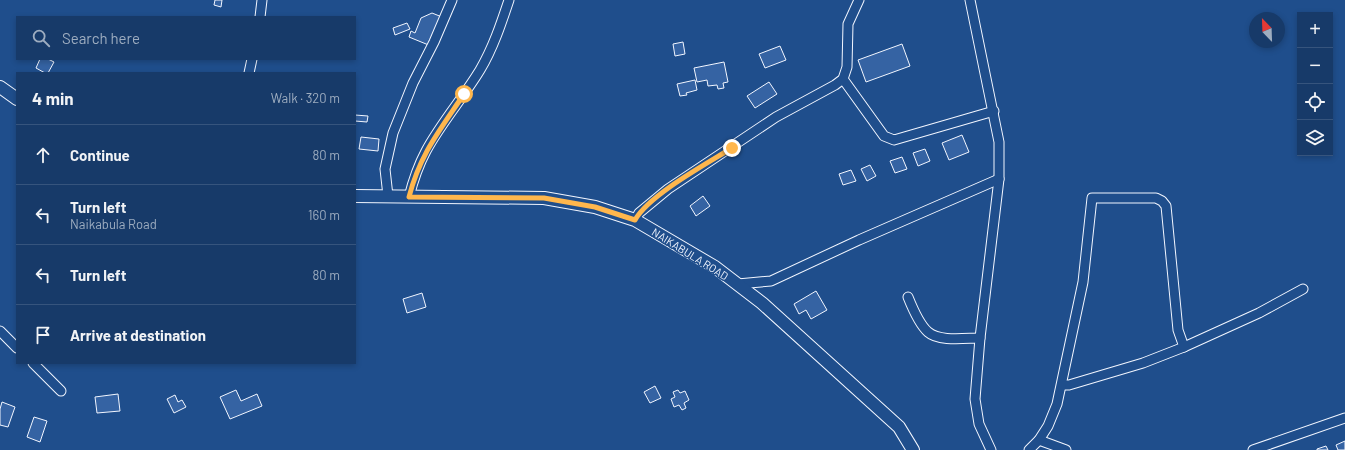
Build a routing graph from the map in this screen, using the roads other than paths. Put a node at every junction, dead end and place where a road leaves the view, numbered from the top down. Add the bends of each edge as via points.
1 (262, 0) edge
2 (452, 0) edge
3 (509, 0) edge
4 (859, 0) edge
5 (970, 0) edge
6 (260, 16) edge
7 (252, 60) edge
8 (248, 72) edge
9 (843, 78) junction
10 (0, 87) edge
11 (16, 98) edge
12 (994, 111) junction
13 (999, 179) junction
14 (356, 196) edge
15 (388, 196) junction
16 (409, 197) junction
17 (635, 220) junction
18 (738, 284) junction
19 (1303, 289) dead end
20 (908, 297) dead end
21 (0, 331) edge
22 (980, 338) junction
23 (16, 347) edge
24 (1184, 347) junction
25 (34, 364) edge
26 (1062, 385) junction
27 (61, 391) dead end
28 (1345, 418) edge
29 (1039, 440) junction
30 (913, 450) edge
31 (991, 450) edge
32 (1029, 450) edge
33 (1066, 450) edge
34 (1253, 450) edge

1 - 6 street
2 - 15 street via 392,133 385,169
3 - 16 street via 487,58 426,150
4 - 9 street via 848,24 847,67
5 - 12 street
7 - 8 street
9 - 12 street via 877,128 884,136 894,140
9 - 17 street via 835,85 776,117 668,189 639,213
10 - 11 street
12 - 13 street via 999,142
13 - 18 street via 771,281
13 - 22 street
14 - 15 street, NAIKABULA ROAD
15 - 16 street, NAIKABULA ROAD
16 - 17 street, NAIKABULA ROAD via 544,198 595,207
17 - 18 street, NAIKABULA ROAD via 715,267
18 - 30 street, NAIKABULA ROAD via 898,427
19 - 24 street via 1259,313
20 - 22 street via 925,329 932,335 952,339
21 - 23 street
22 - 31 street via 975,399 982,432
24 - 26 street via 1143,363
24 - 26 street via 1178,330 1166,206 1156,198 1092,198 1083,282
25 - 27 street
26 - 29 street via 1057,404
28 - 34 street
29 - 32 street
29 - 33 street

